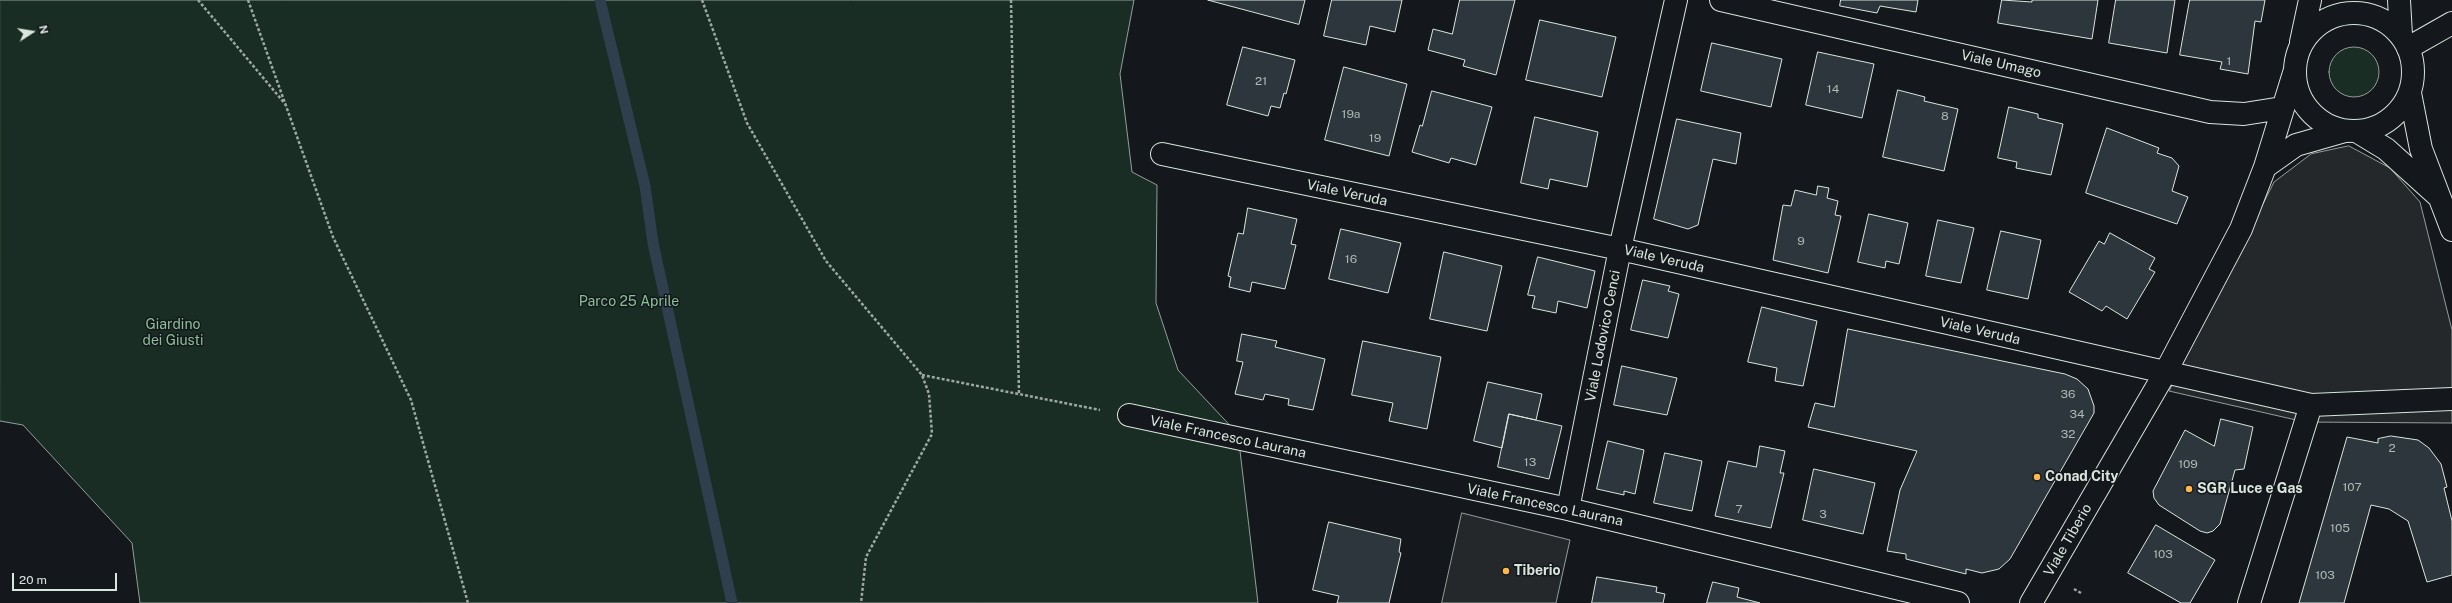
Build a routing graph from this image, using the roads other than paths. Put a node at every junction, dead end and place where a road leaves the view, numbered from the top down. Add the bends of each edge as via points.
1 (1676, 0) edge
2 (1721, 0) edge
3 (2310, 0) edge
4 (2399, 0) edge
5 (2452, 23) edge
6 (2405, 42) junction
7 (2301, 43) junction
8 (2294, 73) junction
9 (2410, 93) junction
10 (2282, 108) junction
11 (2351, 131) junction
12 (1162, 154) dead end
13 (2265, 167) junction
14 (2442, 200) junction
15 (2452, 230) edge
16 (1620, 249) junction
17 (2165, 373) junction
18 (2452, 399) edge
19 (2311, 405) junction
20 (1129, 415) road end
21 (1568, 509) junction
22 (1958, 603) edge
23 (2031, 603) edge
24 (2249, 603) edge

1 - 16 street, Viale Lodovico Cenci
2 - 10 street, Viale Umago via 2210,112 2244,114
3 - 7 street
4 - 6 street
5 - 6 street
6 - 7 street via 2386,22 2368,14 2349,12 2324,20 2313,28
6 - 9 street via 2413,63
7 - 8 street
8 - 10 street, Viale Tiberio
8 - 11 street via 2296,87 2309,112 2319,121
9 - 11 street via 2395,116 2371,129
9 - 14 street via 2422,149
10 - 13 street, Viale Tiberio
11 - 13 street via 2296,145
11 - 14 street via 2386,149
12 - 16 street, Viale Veruda
13 - 17 street, Viale Tiberio via 2241,229
14 - 15 street
16 - 17 street, Viale Veruda
16 - 21 street, Viale Lodovico Cenci
17 - 19 street, Viale Veruda
17 - 23 street, Viale Tiberio
18 - 19 street, Viale Veruda
19 - 24 street
20 - 21 street, Viale Francesco Laurana
21 - 22 street, Viale Francesco Laurana

